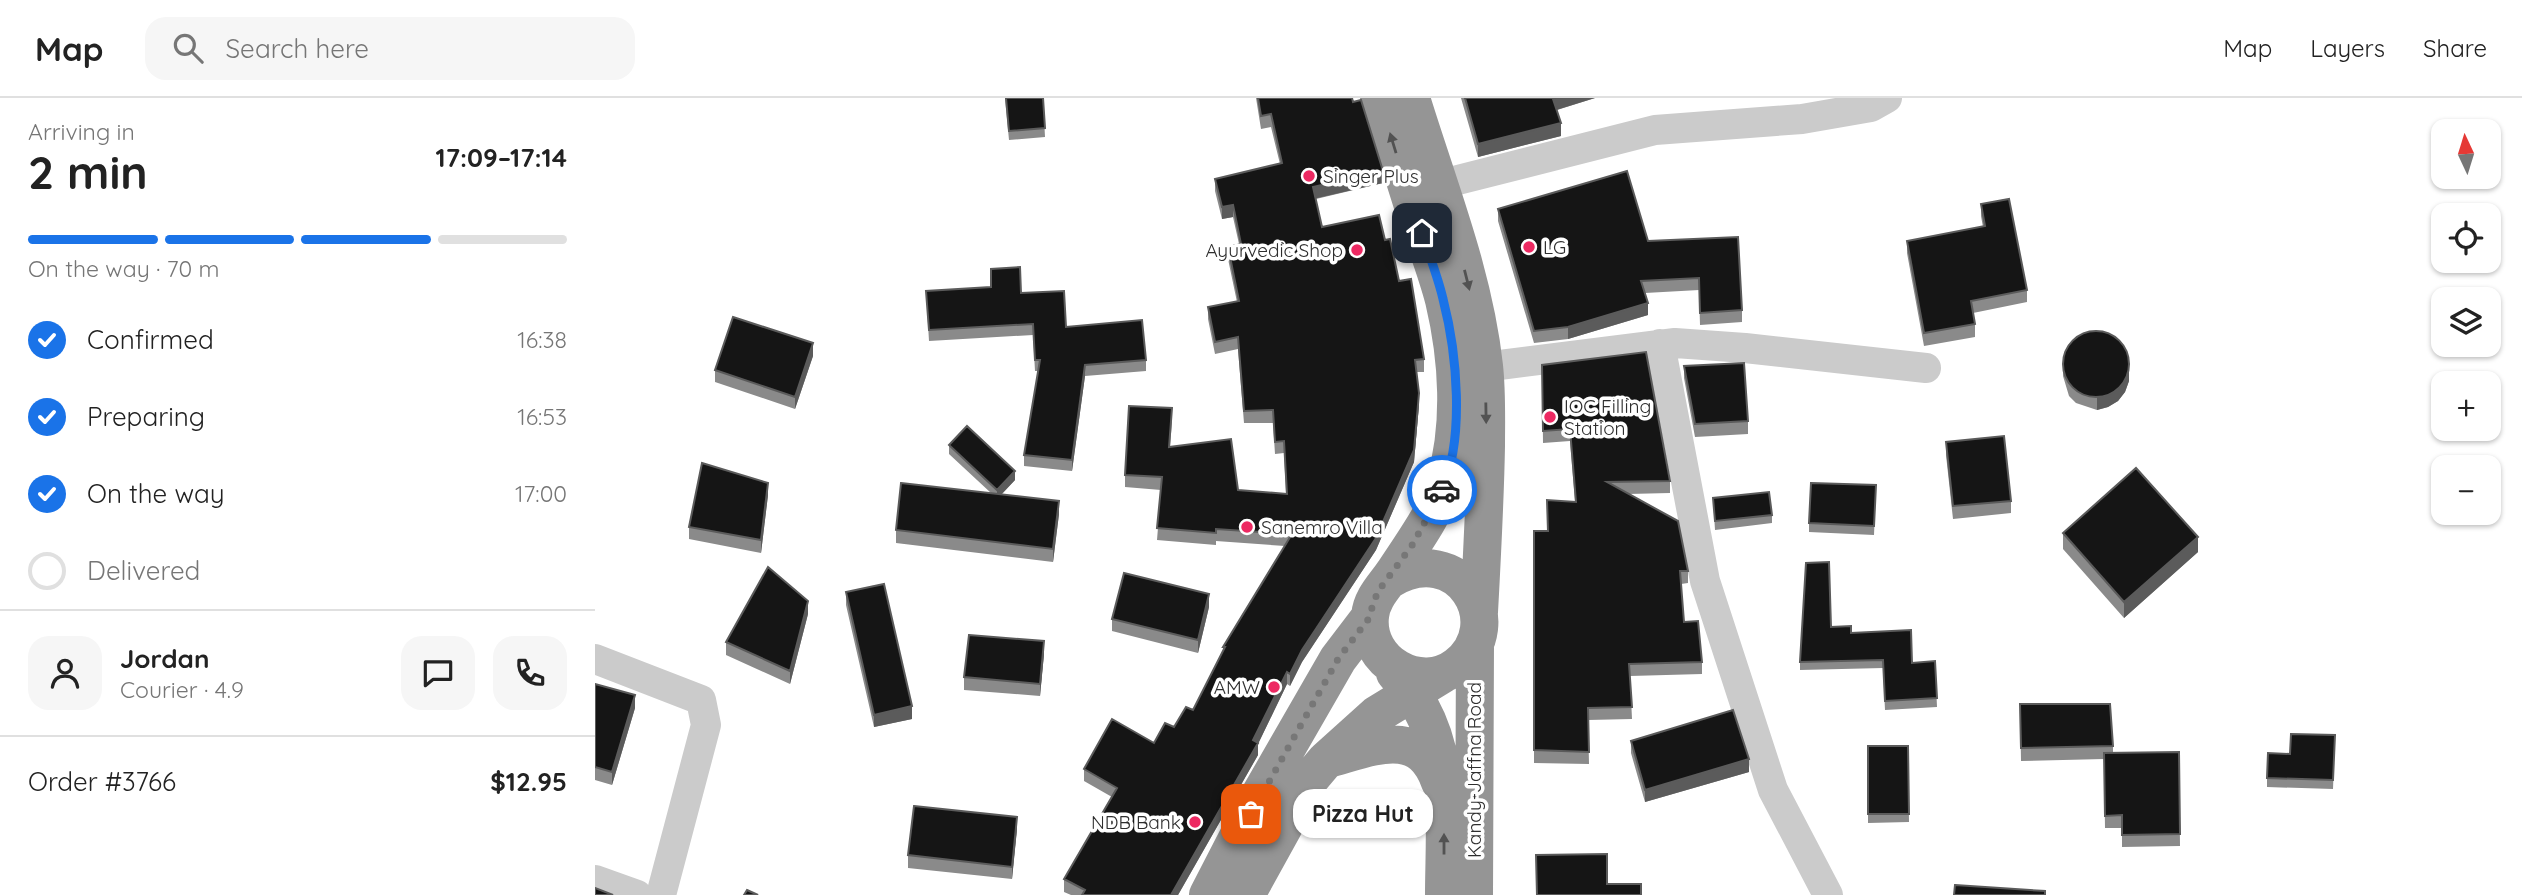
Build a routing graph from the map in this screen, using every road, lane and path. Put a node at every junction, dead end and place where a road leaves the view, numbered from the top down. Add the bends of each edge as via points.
1 (1379, 98) edge
2 (1411, 98) edge
3 (1888, 98) edge
4 (1423, 187) junction
5 (1660, 344) junction
6 (1484, 367) junction
7 (1926, 368) dead end
8 (1389, 580) junction
9 (1370, 617) junction
10 (1477, 628) junction
11 (595, 659) edge
12 (1385, 660) junction
13 (1443, 674) junction
14 (1410, 692) junction
15 (1326, 760) junction
16 (1444, 794) junction
17 (595, 880) edge
18 (637, 895) edge
19 (661, 895) edge
20 (1208, 895) edge
21 (1246, 895) edge
22 (1444, 895) edge
23 (1474, 895) edge
24 (1828, 895) edge

4 -> 1 highway, Kandy-Jaffna Road
2 - 4 highway, Kandy-Jaffna Road
3 - 4 street via 1871,107 1802,119 1655,130
4 -> 6 highway, Kandy-Jaffna Road via 1461,257
4 - 8 highway, Kandy-Jaffna Road via 1444,300 1456,426 1444,486
5 - 6 street
5 - 7 street via 1745,348
5 - 24 street via 1705,581 1773,790
6 -> 10 highway, Kandy-Jaffna Road via 1485,494
8 - 9 highway via 1379,590
8 - 10 highway via 1419,567 1450,573 1473,596
9 - 12 highway via 1375,648
9 - 20 highway via 1338,659
10 - 13 highway via 1467,657
10 - 23 highway, Kandy-Jaffna Road
11 - 19 street via 701,699 706,725
12 - 13 highway via 1413,676
12 - 14 highway, Kandy-Jaffna Road
13 - 14 highway
14 - 15 highway via 1376,715
14 - 16 highway, Kandy-Jaffna Road via 1429,727
15 - 16 highway via 1390,744 1406,746 1429,759
15 - 21 highway via 1310,779
22 -> 16 highway, Kandy-Jaffna Road
17 - 18 street

